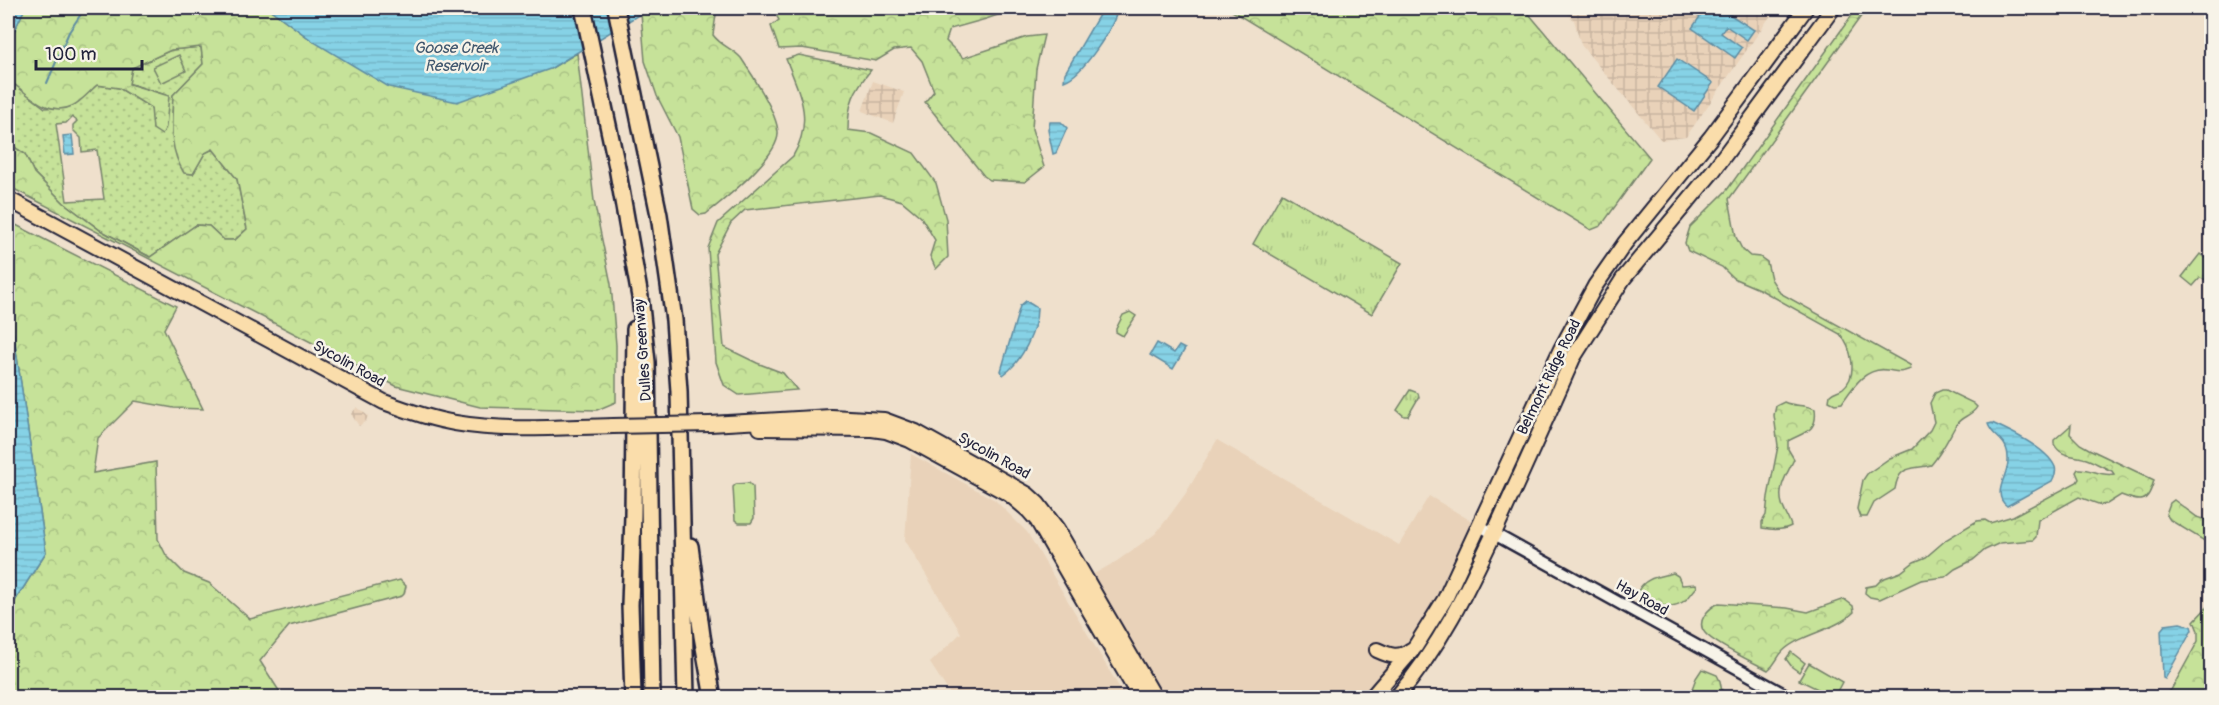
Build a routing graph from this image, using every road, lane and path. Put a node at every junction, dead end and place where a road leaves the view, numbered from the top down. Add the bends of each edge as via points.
1 (583, 8) edge
2 (616, 8) edge
3 (1808, 8) edge
4 (1833, 8) edge
5 (1811, 39) junction
6 (8, 199) edge
7 (632, 257) junction
8 (710, 424) junction
9 (680, 486) junction
10 (1480, 526) junction
11 (1494, 533) junction
12 (1415, 646) junction
13 (1377, 650) dead end
14 (632, 697) edge
15 (652, 698) edge
16 (686, 698) edge
17 (713, 698) edge
18 (1140, 698) edge
19 (1155, 698) edge
20 (1371, 698) edge
21 (1396, 698) edge
22 (1791, 698) edge

1 - 7 highway, Dulles Greenway
2 - 9 highway via 665,249 679,391
3 - 5 main road via 1817,21
3 - 10 main road, Belmont Ridge Road via 1595,286 1561,350
4 - 5 main road, Belmont Ridge Road
5 - 11 main road, Belmont Ridge Road via 1713,171 1611,297 1573,358
6 - 8 main road, Sycolin Road, bridge via 384,402 417,414 508,428
7 - 14 highway
7 - 15 highway, Dulles Greenway via 646,362
8 - 18 main road, Sycolin Road via 781,430 886,431 1009,494 1037,520
8 - 19 main road, Sycolin Road via 831,417 884,420 916,432 1027,494 1057,529
9 - 16 highway
9 - 17 highway
10 - 11 street, Hay Road
10 - 12 main road, Belmont Ridge Road via 1449,591
11 - 21 main road, Belmont Ridge Road via 1448,627
11 - 22 street, Hay Road
12 - 13 main road via 1396,656
12 - 20 main road, Belmont Ridge Road

